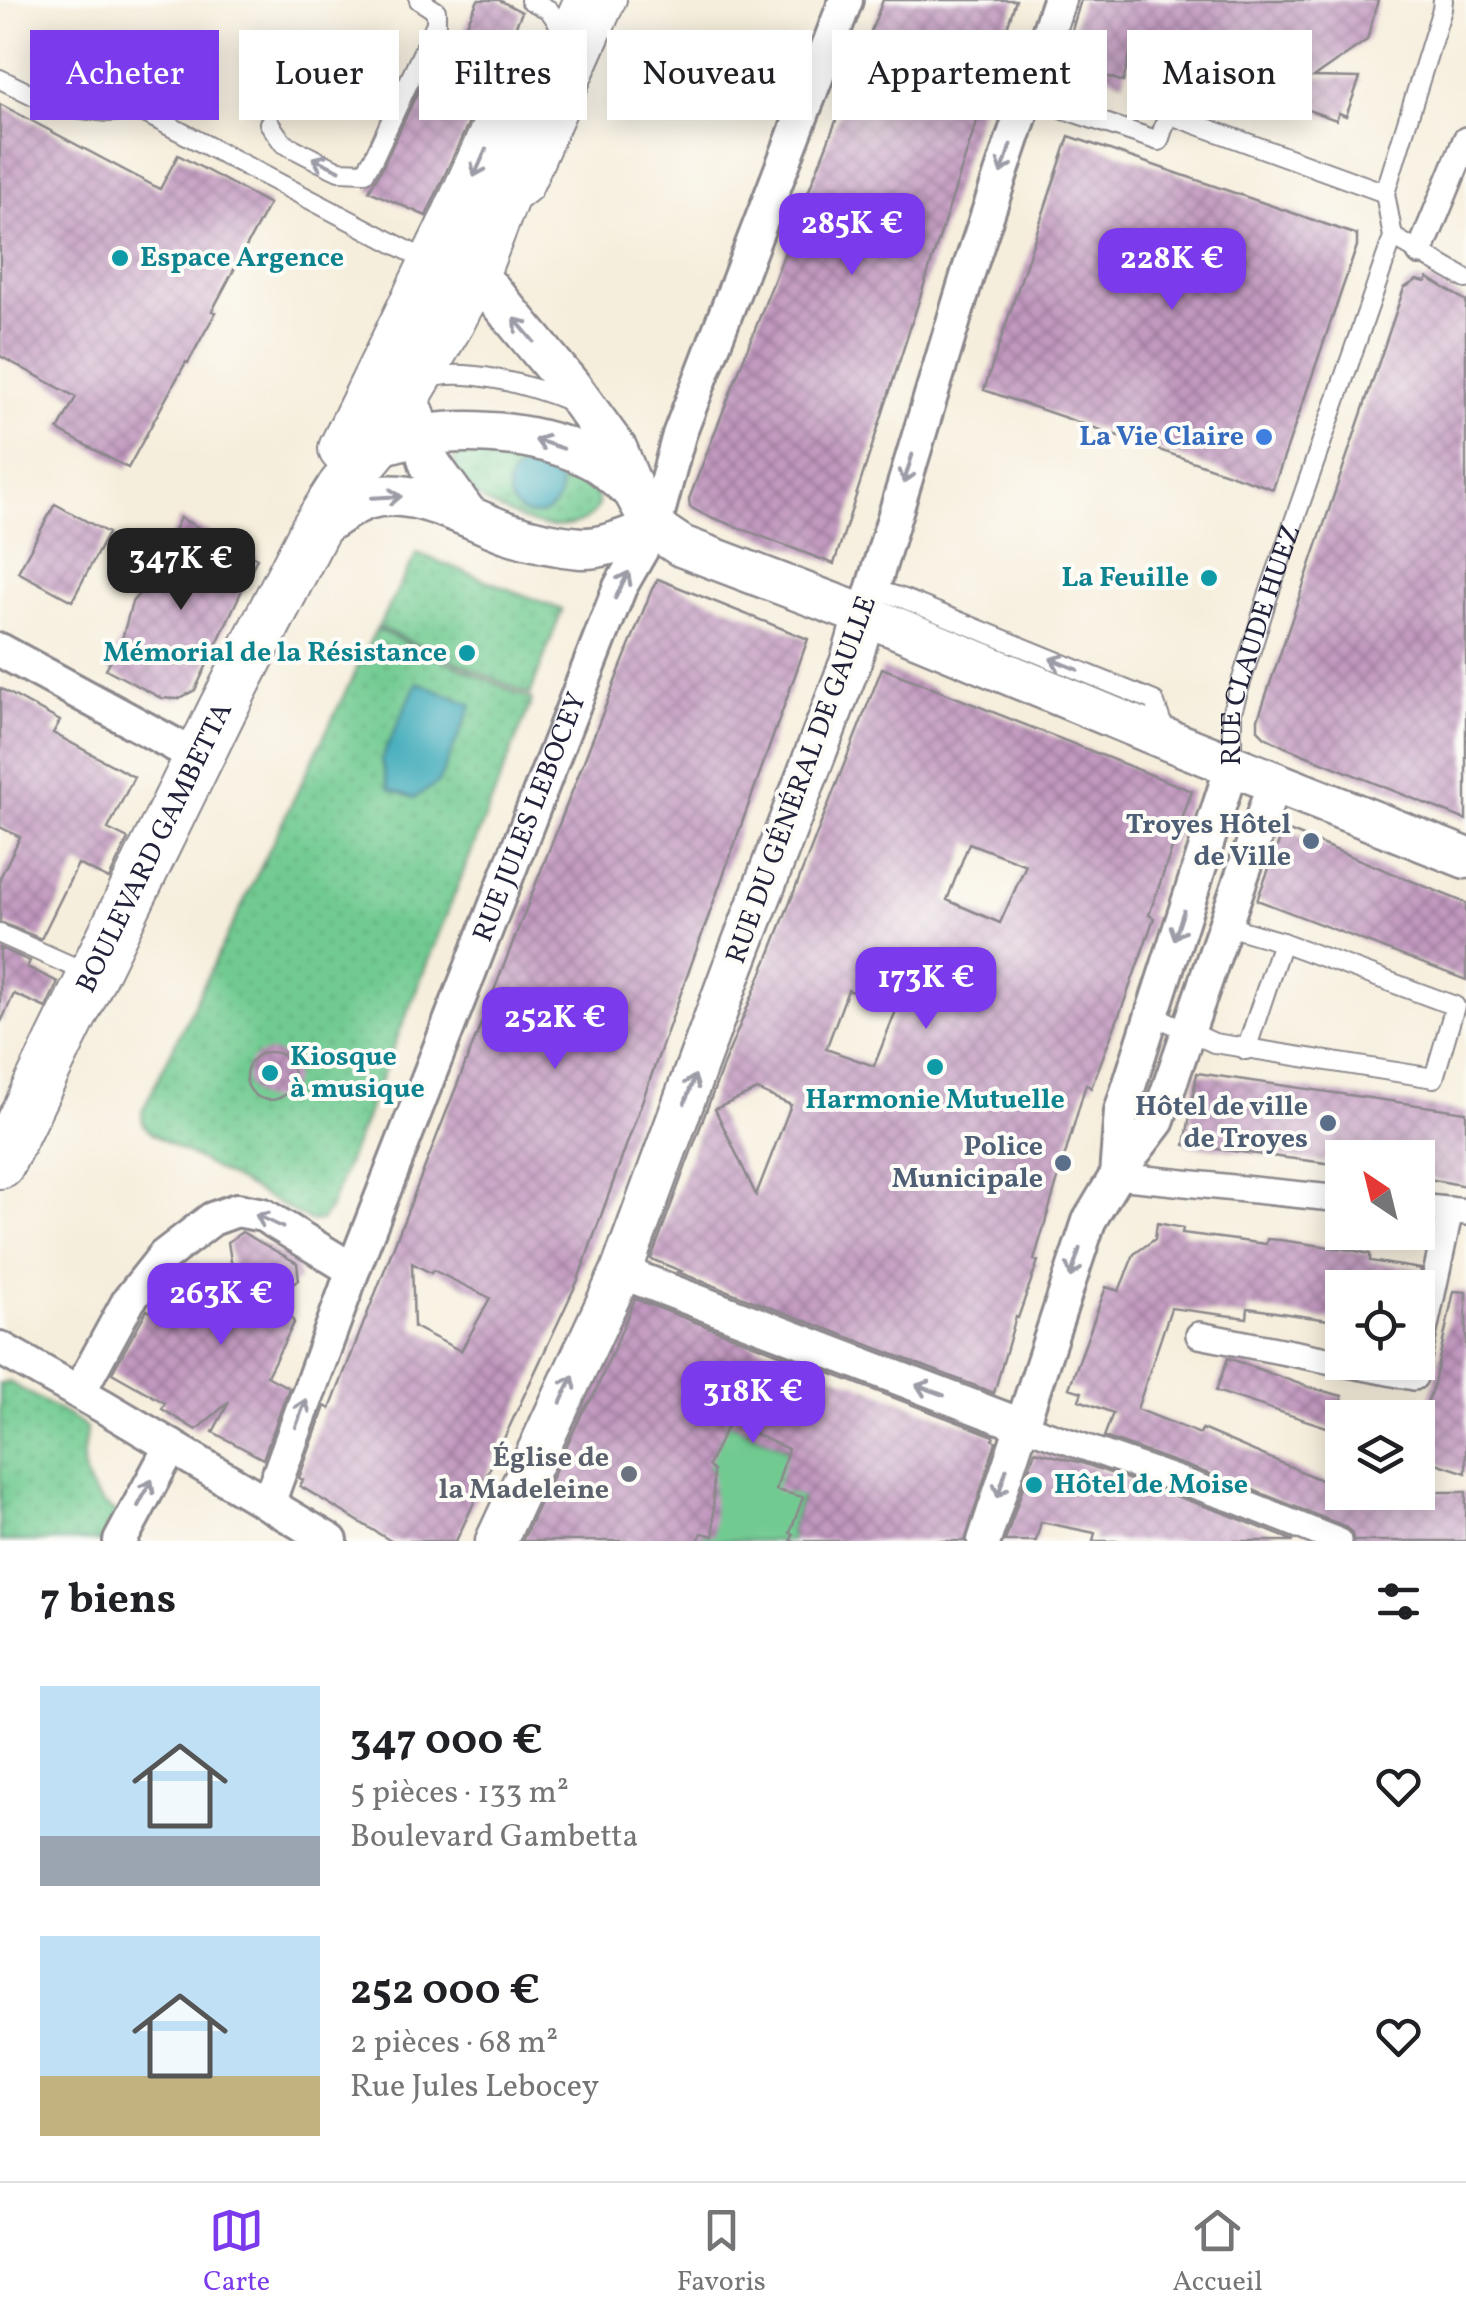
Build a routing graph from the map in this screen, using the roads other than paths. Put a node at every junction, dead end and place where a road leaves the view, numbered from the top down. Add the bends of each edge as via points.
1 (419, 0) edge
2 (617, 0) edge
3 (846, 0) edge
4 (1059, 0) edge
5 (1442, 0) edge
6 (559, 10) edge
7 (1049, 30) edge
8 (0, 79) edge
9 (1019, 120) edge
10 (1094, 120) edge
11 (269, 123) dead end
12 (1466, 140) edge
13 (1385, 193) junction
14 (496, 222) junction
15 (1392, 236) junction
16 (1420, 252) junction
17 (442, 272) junction
18 (1466, 279) edge
19 (412, 386) junction
20 (588, 408) junction
21 (372, 442) junction
22 (633, 490) junction
23 (467, 515) junction
24 (654, 528) junction
25 (314, 530) junction
26 (869, 603) junction
27 (0, 650) edge
28 (199, 758) junction
29 (1232, 766) junction
30 (1274, 783) junction
31 (1466, 858) edge
32 (1224, 925) junction
33 (0, 934) edge
34 (1282, 942) junction
35 (92, 975) junction
36 (1151, 1014) junction
37 (1187, 1032) junction
38 (1246, 1050) junction
39 (0, 1164) edge
40 (1116, 1176) junction
41 (1325, 1197) edge
42 (1458, 1211) edge
43 (352, 1270) junction
44 (621, 1272) junction
45 (1200, 1335) dead end
46 (0, 1348) edge
47 (79, 1392) junction
48 (1021, 1425) junction
49 (171, 1446) junction
50 (268, 1504) junction
51 (120, 1541) edge
52 (331, 1541) edge
53 (496, 1541) edge
54 (984, 1541) edge
55 (1338, 1541) edge

1 -> 11 lane via 436,11 436,23 365,172 339,172 283,143
2 - 14 lane via 532,191
3 - 24 street, RUE JULES LEBOCEY via 678,435
4 - 7 street, RUE DU GÉNÉRAL DE GAULLE
5 - 13 lane
6 - 14 main road, BOULEVARD GAMBETTA
6 -> 17 main road, BOULEVARD GAMBETTA
8 - 17 lane via 55,106 139,110
9 -> 26 street, RUE DU GÉNÉRAL DE GAULLE
10 - 13 lane via 1159,142 1168,114
12 - 16 street
13 - 15 lane
14 - 17 main road, BOULEVARD GAMBETTA
15 - 16 lane
15 - 29 lane, RUE CLAUDE HUEZ via 1232,710
16 - 18 lane
17 - 19 street
17 - 19 main road, BOULEVARD GAMBETTA via 450,322
20 -> 17 street via 491,290
17 - 21 main road, BOULEVARD GAMBETTA via 388,352
19 - 20 lane via 452,374 539,388
19 - 21 main road, BOULEVARD GAMBETTA
20 - 22 street via 617,450
22 -> 21 street via 596,462 508,433
21 - 23 street via 430,464
21 - 25 main road, BOULEVARD GAMBETTA
22 - 24 street
23 - 24 street via 538,542 583,548
25 -> 23 street via 366,499 386,495
24 - 26 street via 681,546
43 -> 24 street, RUE JULES LEBOCEY via 620,587
25 - 28 main road, BOULEVARD GAMBETTA
26 - 29 street
44 -> 26 street, RUE DU GÉNÉRAL DE GAULLE
27 - 28 street
28 - 35 main road, BOULEVARD GAMBETTA
29 - 30 street
29 -> 36 street, RUE CLAUDE HUEZ
30 - 31 street
30 - 32 street, RUE CLAUDE HUEZ
32 - 34 lane
32 - 37 street, RUE CLAUDE HUEZ
33 - 35 lane
34 - 38 lane
34 - 38 lane via 1455,1006 1434,1078
35 - 39 main road, BOULEVARD GAMBETTA
36 - 37 lane
36 - 40 street, RUE CLAUDE HUEZ via 1121,1111
37 - 38 lane
37 - 40 street, RUE CLAUDE HUEZ via 1157,1122
40 - 41 street
40 -> 48 street, RUE CLAUDE HUEZ via 1089,1220
42 - 45 street via 1414,1377
43 -> 47 street via 263,1215 236,1210 212,1219 164,1256 129,1300
50 -> 43 street, RUE JULES LEBOCEY
48 -> 44 street
53 -> 44 street, RUE DU GÉNÉRAL DE GAULLE
46 - 47 street
47 - 49 street
48 -> 54 street, RUE CLAUDE HUEZ
48 - 55 street
49 - 50 street
51 -> 49 street
50 - 52 street

